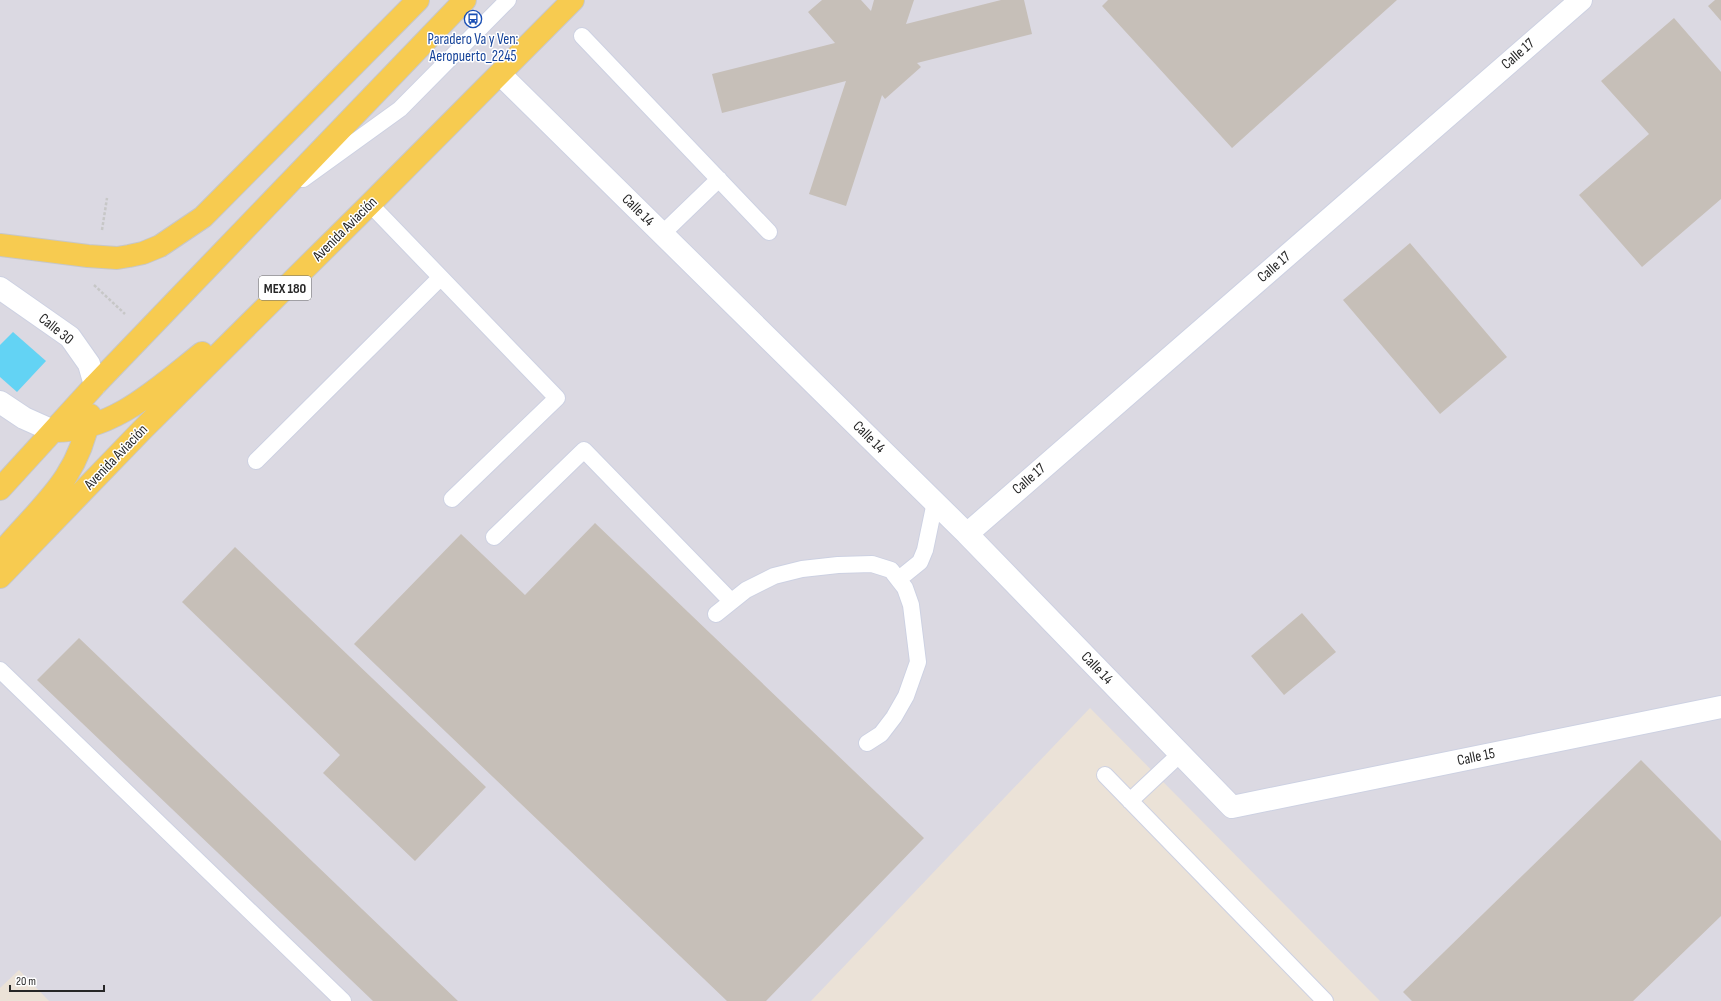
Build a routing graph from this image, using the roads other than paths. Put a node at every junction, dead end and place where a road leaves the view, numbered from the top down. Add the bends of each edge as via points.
1 (418, 0) edge
2 (465, 0) edge
3 (508, 0) edge
4 (573, 0) edge
5 (1581, 0) edge
6 (582, 36) dead end
7 (500, 74) junction
8 (719, 179) junction
9 (274, 200) junction
10 (370, 204) junction
11 (769, 232) dead end
12 (662, 234) junction
13 (0, 245) edge
14 (303, 270) junction
15 (440, 278) junction
16 (0, 288) edge
17 (96, 385) junction
18 (0, 402) edge
19 (87, 428) junction
20 (53, 431) junction
21 (256, 461) dead end
22 (0, 489) edge
23 (452, 499) dead end
24 (935, 502) junction
25 (967, 534) junction
26 (494, 537) dead end
27 (0, 554) edge
28 (0, 577) edge
29 (899, 579) junction
30 (731, 601) junction
31 (716, 614) dead end
32 (0, 670) edge
33 (1721, 707) edge
34 (867, 743) dead end
35 (1180, 754) junction
36 (1105, 775) dead end
37 (1130, 801) junction
38 (1232, 807) joint
39 (343, 1001) edge
40 (1325, 1001) edge

1 - 13 main road via 203,217 160,246 143,253 117,258
2 - 9 main road
3 - 9 lane via 400,109
4 - 7 main road, Avenida Aviación / MEX 180
5 - 25 street, Calle 17
6 - 8 lane
7 - 10 main road, Avenida Aviación / MEX 180
7 - 12 street, Calle 14
8 - 11 lane
8 - 12 lane
9 - 17 main road
10 - 14 main road, Avenida Aviación / MEX 180
10 - 15 lane
12 - 24 street, Calle 14
14 - 19 main road via 147,396
14 - 28 main road, Avenida Aviación / MEX 180 via 143,429
15 - 21 lane
15 - 23 lane via 557,398
16 - 17 street, Calle 30 via 70,337 89,364
17 - 19 main road
17 - 20 main road
18 - 20 street via 24,418
19 - 20 main road
19 - 27 main road via 80,451 61,484
20 - 22 main road
24 - 25 street, Calle 14
24 - 29 lane via 920,562
25 - 35 street, Calle 14
26 - 30 lane via 584,450
29 - 30 lane via 892,570 872,564 809,568 774,576
29 - 34 lane via 905,588 910,606 918,662 906,696 894,716 881,734
30 - 31 lane
32 - 39 lane
33 - 38 street, Calle 15
35 - 37 lane
35 - 38 street, Calle 14
36 - 37 lane
37 - 40 lane

